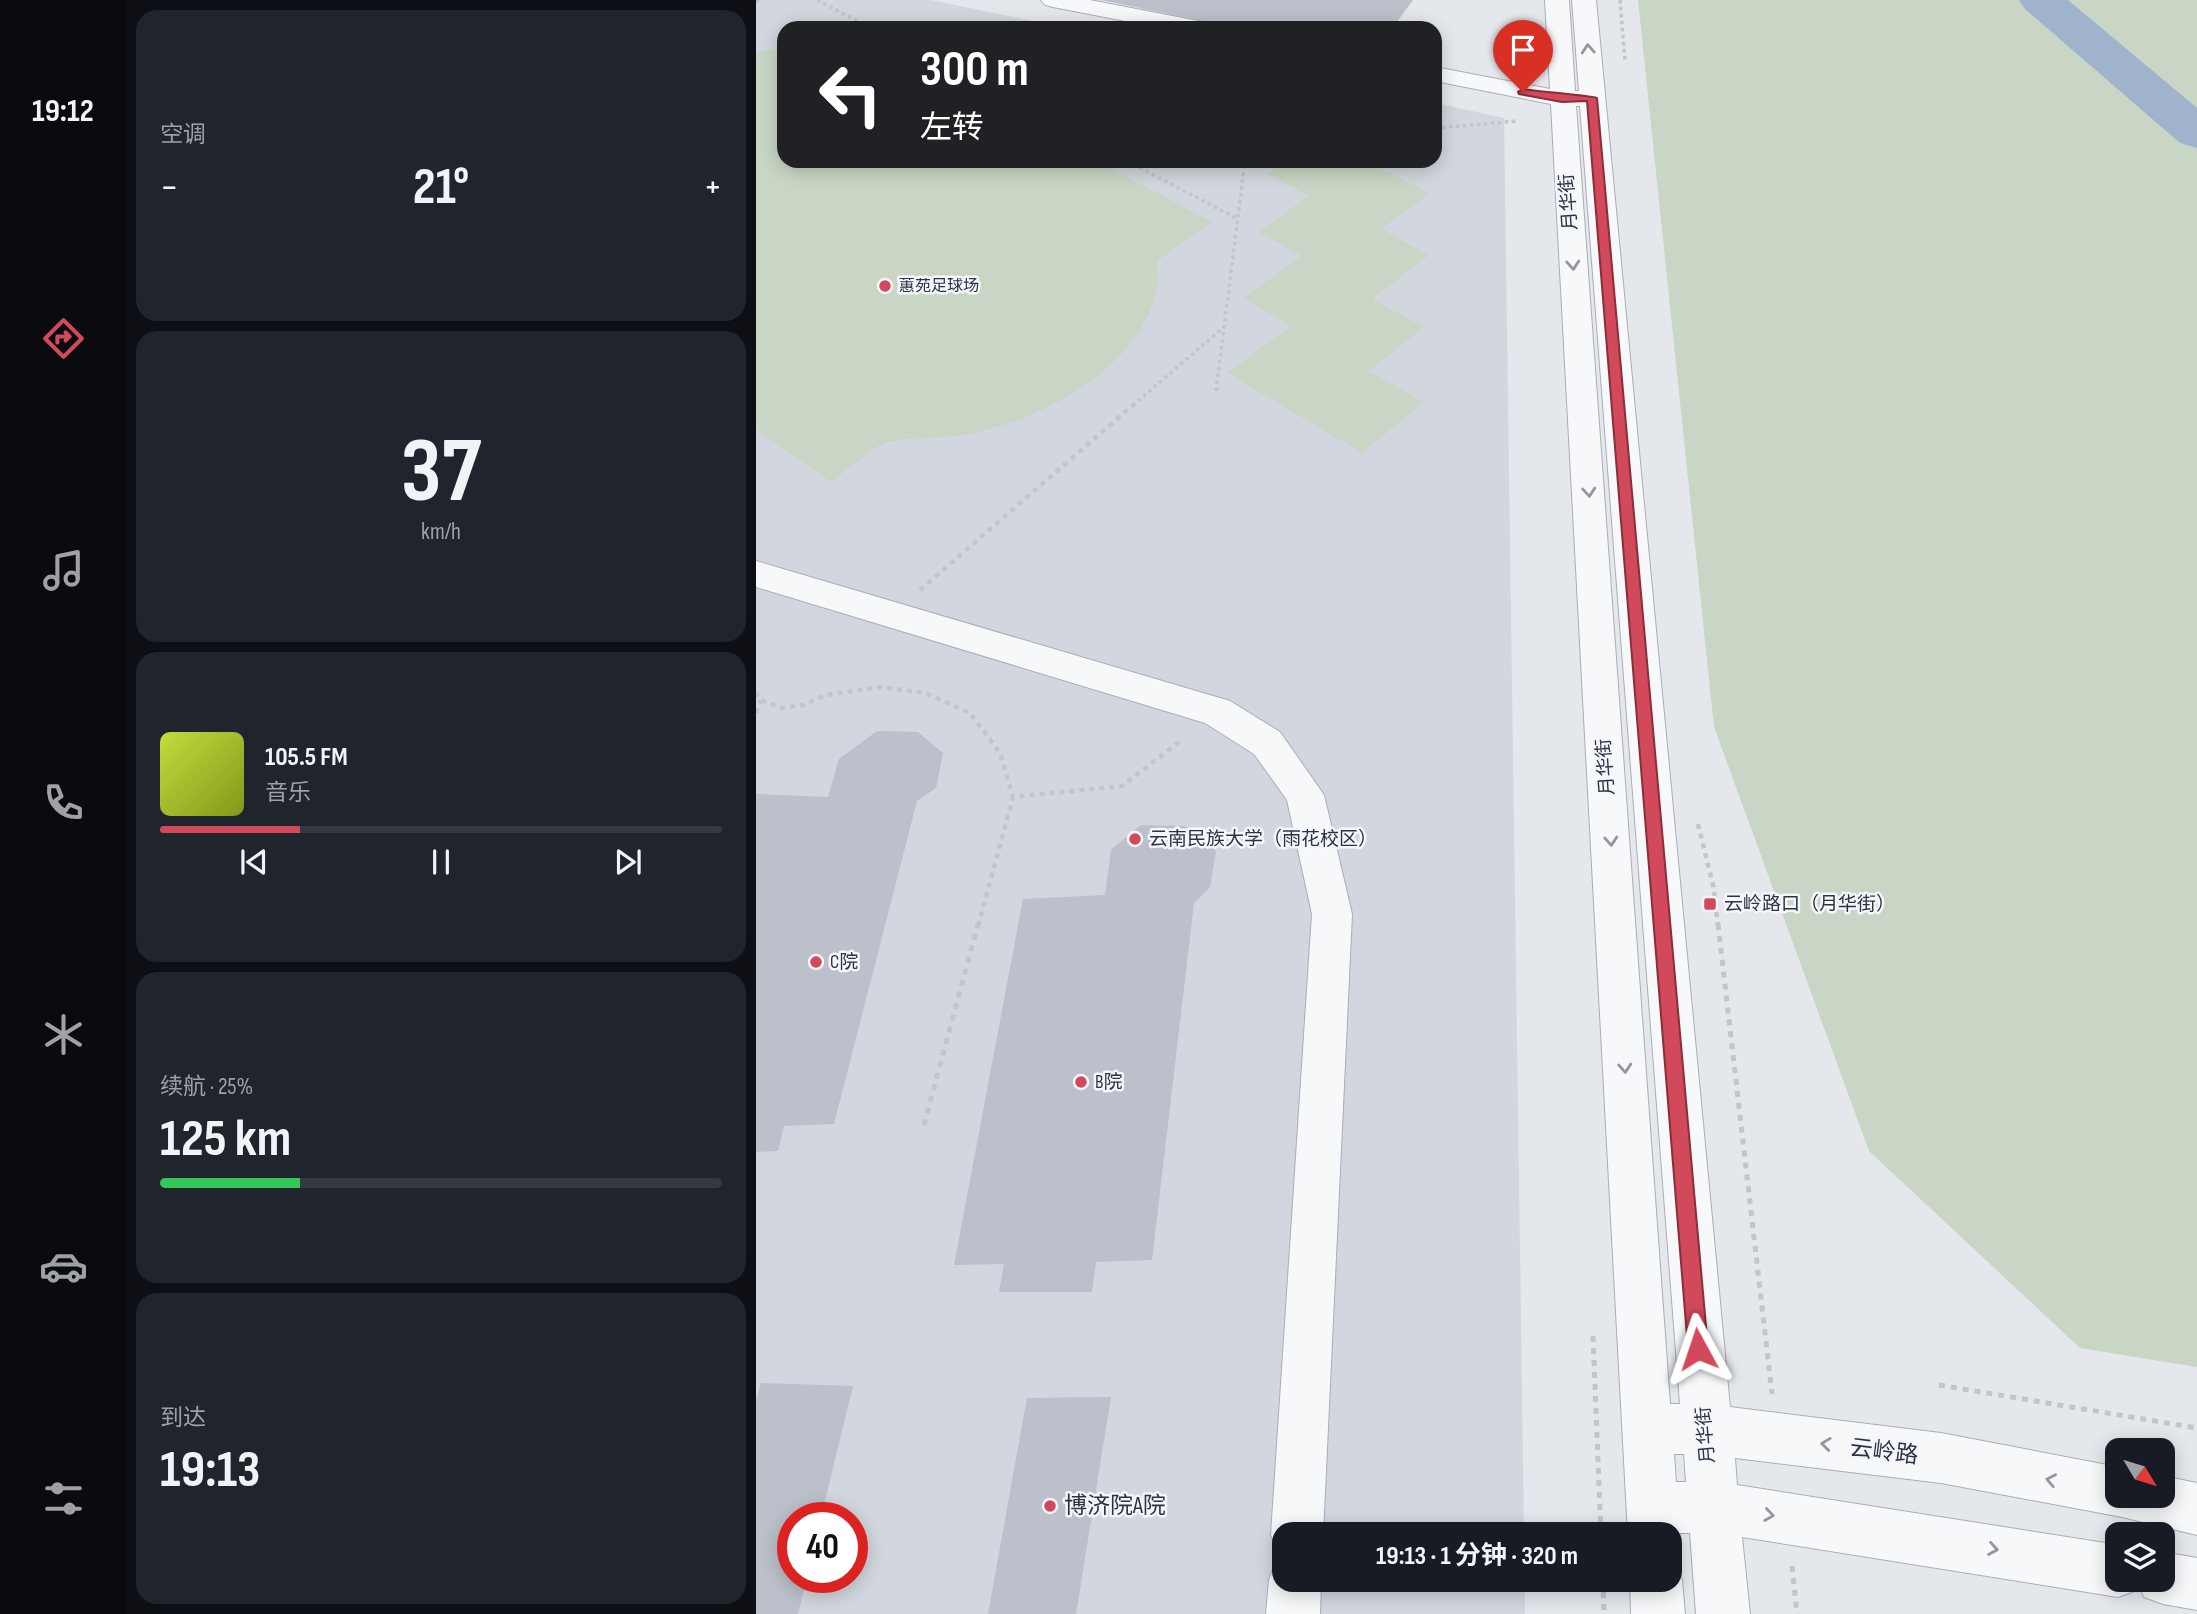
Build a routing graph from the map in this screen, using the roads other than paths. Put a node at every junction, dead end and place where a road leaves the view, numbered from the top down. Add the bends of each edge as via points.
1 (1053, 0) edge
2 (1557, 0) edge
3 (1584, 0) edge
4 (1162, 21) edge
5 (1442, 75) edge
6 (1577, 98) junction
7 (756, 575) edge
8 (1648, 1429) junction
9 (1706, 1429) junction
10 (2105, 1490) edge
11 (2175, 1505) edge
12 (1713, 1507) junction
13 (2197, 1509) edge
14 (1653, 1521) edge
15 (1298, 1522) edge
16 (2105, 1569) edge
17 (2175, 1580) edge
18 (2197, 1584) edge
19 (1294, 1592) edge
20 (1657, 1592) edge
21 (1293, 1614) edge
22 (1658, 1614) edge
23 (1723, 1614) edge

1 - 4 street
2 - 6 street, 月华街
6 -> 3 street, 月华街
5 - 6 street
6 -> 8 street, 月华街
6 - 9 street, 月华街
7 - 15 street via 1217,712 1267,743 1305,795 1332,914
8 - 9 street, 云岭路
8 - 14 street, 月华街
10 -> 9 street, 云岭路 via 1941,1458
9 - 12 street, 月华街
11 - 13 street
12 - 14 street
12 -> 16 street
12 - 23 street, 月华街
17 - 18 street
19 - 21 street
20 - 22 street

